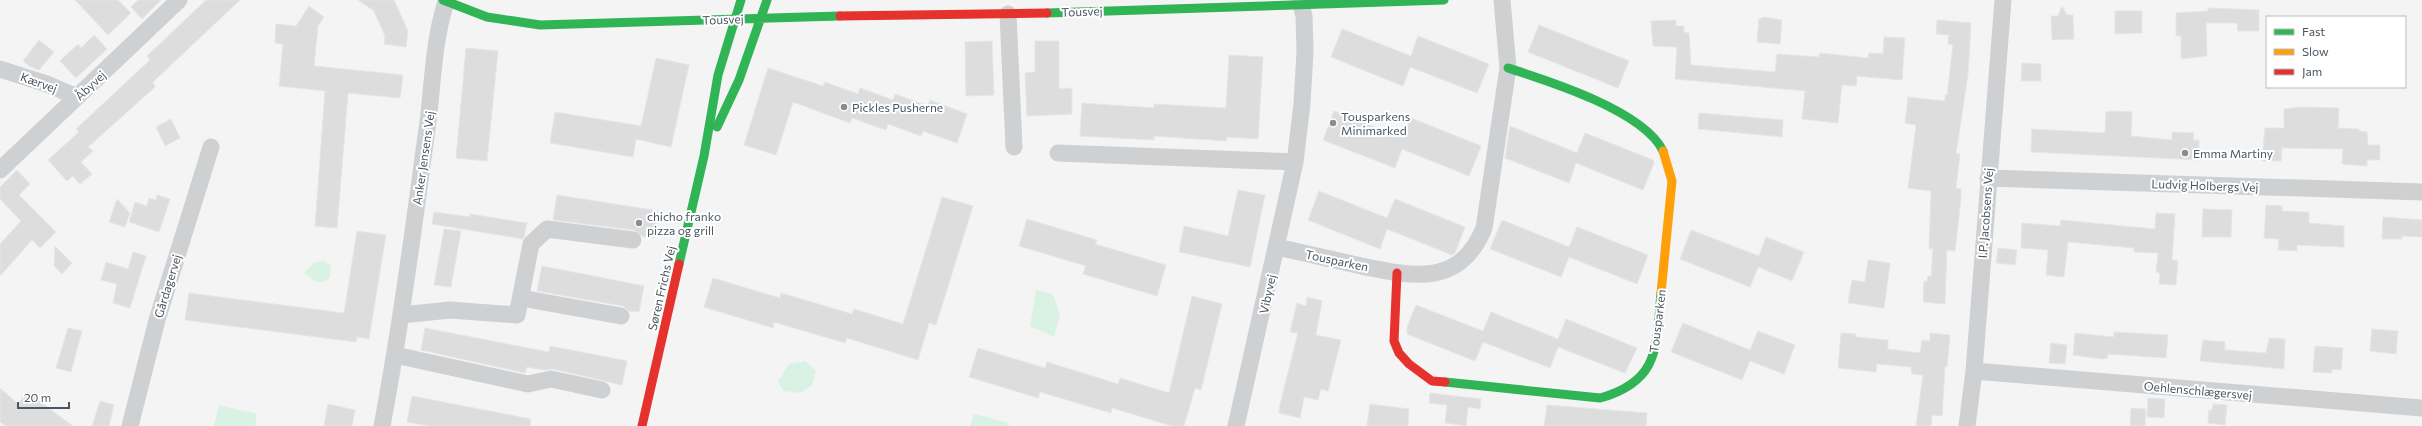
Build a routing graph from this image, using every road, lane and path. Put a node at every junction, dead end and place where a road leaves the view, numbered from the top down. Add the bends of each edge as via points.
1 (180, 0) edge
2 (741, 0) edge
3 (766, 0) edge
4 (1444, 0) edge
5 (1502, 0) edge
6 (2003, 0) edge
7 (444, 1) edge
8 (1301, 2) edge
9 (1008, 14) junction
10 (760, 18) junction
11 (734, 19) junction
12 (1508, 68) junction
13 (0, 69) edge
14 (77, 98) junction
15 (210, 147) dead end
16 (1014, 147) dead end
17 (1058, 153) dead end
18 (704, 156) junction
19 (1294, 162) junction
20 (0, 170) edge
21 (1988, 178) junction
22 (2422, 192) edge
23 (633, 240) dead end
24 (1276, 247) junction
25 (1397, 273) junction
26 (521, 298) junction
27 (401, 315) junction
28 (621, 316) dead end
29 (395, 355) junction
30 (1974, 371) junction
31 (602, 390) dead end
32 (2422, 408) edge
33 (130, 426) edge
34 (382, 426) edge
35 (642, 426) edge
36 (1236, 426) edge
37 (1967, 426) edge

1 - 14 street, Åbyvej
2 - 11 street, Søren Frichs Vej
3 - 10 street, Søren Frichs Vej
4 - 8 street, Tousvej
5 - 12 street, Tousparken
6 - 21 street, I.P. Jacobsens Vej
7 - 11 street, Tousvej via 487,17 540,25
7 - 27 street, Anker Jensens Vej via 437,29 431,105
8 - 9 street, Tousvej
8 - 19 street, Vibyvej via 1305,52 1302,104
9 - 10 street, Tousvej
9 - 16 street
10 - 11 street, Tousvej
10 - 18 street, Søren Frichs Vej via 738,80
11 - 18 street, Søren Frichs Vej via 718,75
12 - 25 street, Tousparken via 1484,228 1478,243 1469,255 1439,273 1424,276
12 - 25 street, Tousparken via 1530,74 1640,123 1661,147 1672,181 1655,354 1649,366 1630,388 1600,398 1432,381 1409,364 1399,353 1394,341
13 - 14 street, Kærvej via 47,84
14 - 20 street, Åbyvej
15 - 33 street, Gårdagervej via 157,320
17 - 19 street
18 - 35 street, Søren Frichs Vej
19 - 24 street, Vibyvej
21 - 22 street, Ludvig Holbergs Vej
21 - 30 street, I.P. Jacobsens Vej
23 - 26 street via 547,229 531,244
24 - 25 street, Tousparken
24 - 36 street, Vibyvej
26 - 27 street via 517,315 450,310
26 - 28 street
27 - 29 street, Anker Jensens Vej
29 - 31 street via 528,384 551,379
29 - 34 street, Anker Jensens Vej
30 - 32 street, Oehlenschlægersvej
30 - 37 street, I.P. Jacobsens Vej

